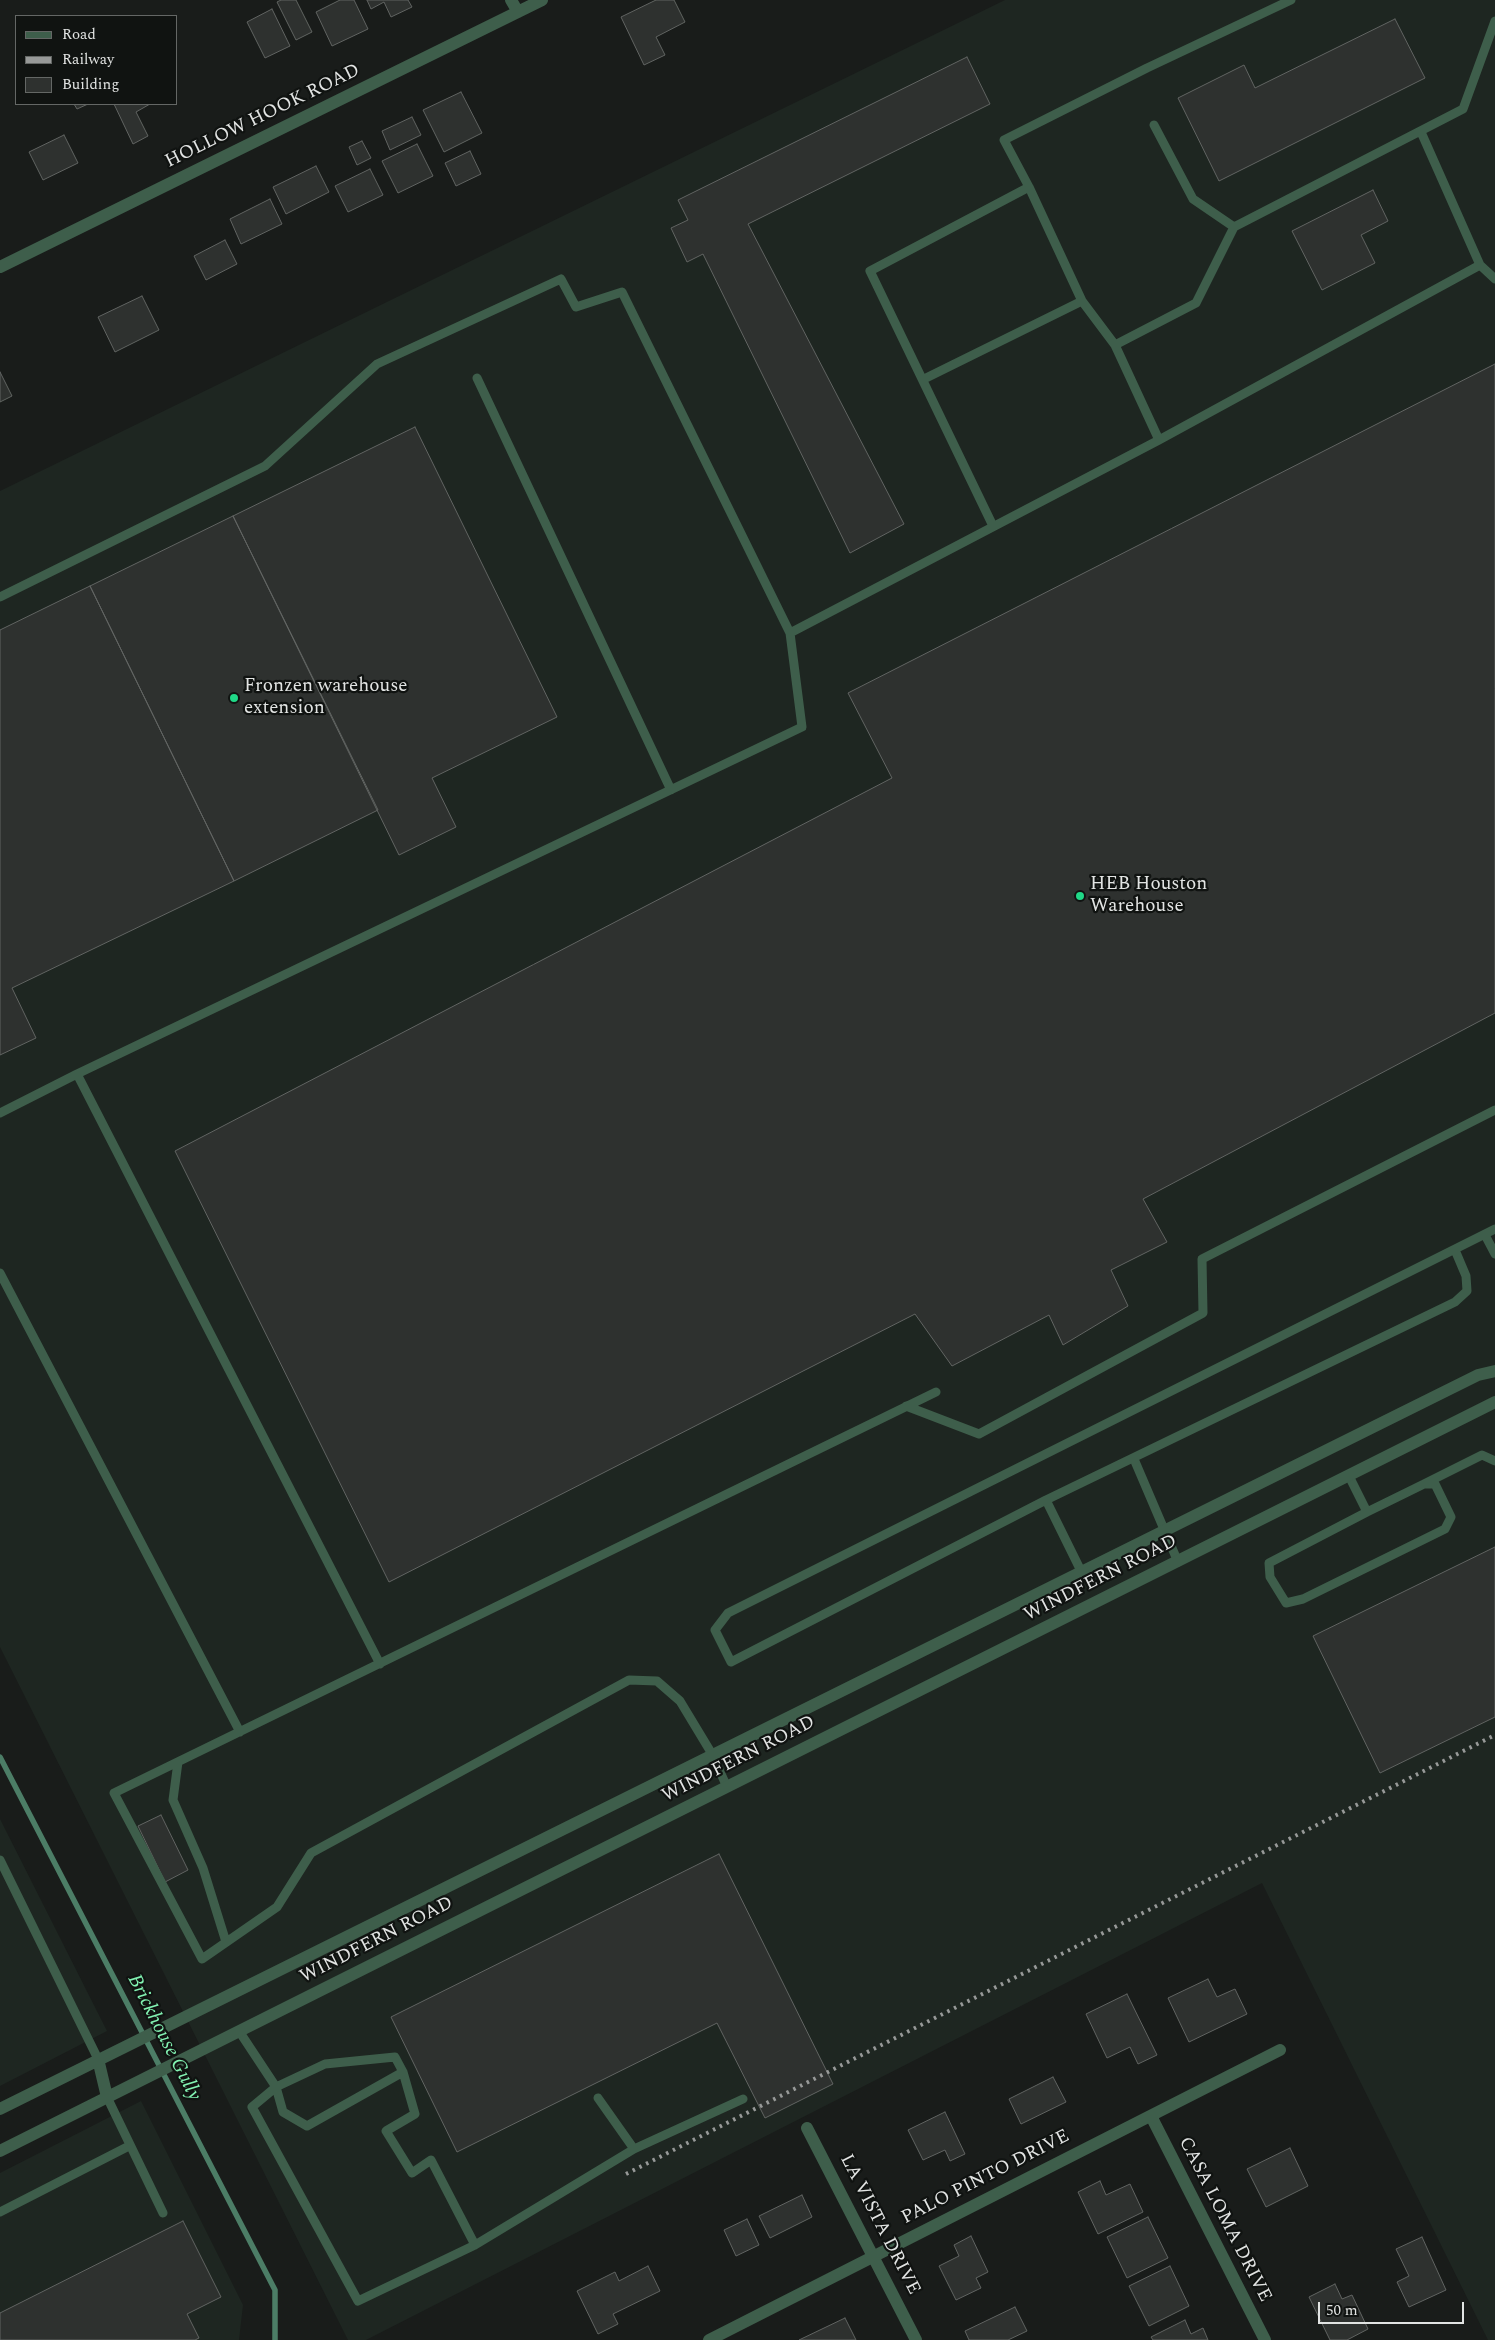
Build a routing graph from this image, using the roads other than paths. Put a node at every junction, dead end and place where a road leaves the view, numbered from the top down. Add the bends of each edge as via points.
1 (512, 0) edge
2 (542, 0) edge
3 (1291, 0) edge
4 (518, 12) junction
5 (1495, 21) edge
6 (1154, 125) dead end
7 (1421, 132) junction
8 (1029, 187) junction
9 (1234, 227) junction
10 (1480, 265) junction
11 (0, 268) edge
12 (1495, 279) edge
13 (1082, 301) junction
14 (1115, 345) junction
15 (477, 378) dead end
16 (924, 380) junction
17 (1158, 440) junction
18 (992, 526) junction
19 (0, 598) edge
20 (790, 633) junction
21 (671, 790) junction
22 (77, 1074) junction
23 (1495, 1110) edge
24 (0, 1113) edge
25 (1495, 1230) edge
26 (1485, 1235) junction
27 (1455, 1250) junction
28 (1495, 1254) edge
29 (0, 1273) edge
30 (1495, 1371) edge
31 (936, 1392) dead end
32 (1495, 1402) edge
33 (906, 1406) junction
34 (1134, 1459) junction
35 (1495, 1461) edge
36 (1349, 1476) junction
37 (1424, 1484) junction
38 (1046, 1500) junction
39 (1367, 1512) junction
40 (1164, 1531) junction
41 (1178, 1562) junction
42 (1081, 1572) junction
43 (380, 1664) junction
44 (240, 1732) junction
45 (712, 1754) junction
46 (178, 1762) junction
47 (727, 1787) junction
48 (0, 1860) edge
49 (226, 1942) junction
50 (239, 2031) junction
51 (1280, 2050) dead end
52 (98, 2059) junction
53 (403, 2072) junction
54 (276, 2087) junction
55 (107, 2097) junction
56 (598, 2098) dead end
57 (743, 2099) dead end
58 (0, 2108) edge
59 (1151, 2116) junction
60 (808, 2128) dead end
61 (129, 2146) junction
62 (634, 2149) junction
63 (0, 2151) edge
64 (0, 2212) edge
65 (164, 2214) dead end
66 (475, 2245) junction
67 (874, 2256) junction
68 (709, 2340) edge
69 (916, 2340) edge
70 (1264, 2340) edge

1 - 4 street
2 - 4 street, HOLLOW HOOK ROAD
3 - 8 lane via 1004,140
4 - 11 street, HOLLOW HOOK ROAD
5 - 7 lane via 1463,109
6 - 9 lane via 1193,200
7 - 9 lane
7 - 10 lane
8 - 13 lane
8 - 16 lane via 870,271
9 - 14 lane via 1196,303
10 - 12 lane
10 - 17 lane
13 - 14 lane
13 - 16 lane
14 - 17 lane
15 - 21 lane
16 - 18 lane
17 - 18 lane
18 - 20 lane
19 - 20 lane via 265,466 377,364 561,278 576,307 622,292
20 - 21 lane via 802,727
21 - 22 lane
22 - 24 lane
22 - 43 lane
23 - 33 lane via 1202,1259 1203,1314 979,1434
25 - 26 lane
26 - 27 lane
26 - 28 lane
27 - 34 lane via 1466,1276 1467,1291 1455,1302
27 - 38 lane via 737,1608 728,1613 715,1630 731,1662
29 - 44 lane
30 - 40 street, WINDFERN ROAD via 1478,1375
31 - 33 lane
32 - 36 street, WINDFERN ROAD
33 - 43 lane
34 - 38 lane
34 - 40 lane
35 - 37 lane via 1482,1455
36 - 39 lane
36 - 41 street, WINDFERN ROAD
37 - 39 lane
37 - 39 lane via 1435,1484 1451,1517 1445,1529 1303,1599 1286,1603 1270,1576 1270,1563
38 - 42 lane
40 - 41 lane
40 - 42 street, WINDFERN ROAD
41 - 47 street, WINDFERN ROAD
42 - 45 street, WINDFERN ROAD
43 - 44 lane
44 - 46 lane
45 - 47 lane
45 - 49 lane via 680,1701 657,1681 629,1680 311,1853 277,1907
45 - 52 street, WINDFERN ROAD
46 - 49 lane via 173,1800 203,1868
46 - 49 lane via 114,1793 202,1959
47 - 50 street, WINDFERN ROAD
48 - 52 lane
50 - 54 lane
50 - 55 street, WINDFERN ROAD
51 - 59 street, PALO PINTO DRIVE
52 - 55 street
52 - 58 street, WINDFERN ROAD
53 - 54 lane via 395,2056 325,2064
53 - 54 lane via 307,2126 283,2112
53 - 66 lane via 415,2114 386,2131 412,2172 431,2160
54 - 66 lane via 252,2107 358,2301
55 - 61 lane
55 - 63 street, WINDFERN ROAD
56 - 62 lane
57 - 62 lane
59 - 67 street, PALO PINTO DRIVE
59 - 70 street, CASA LOMA DRIVE
60 - 67 street, LA VISTA DRIVE
61 - 64 lane
61 - 65 lane
62 - 66 lane
67 - 68 street, PALO PINTO DRIVE
67 - 69 street, LA VISTA DRIVE

